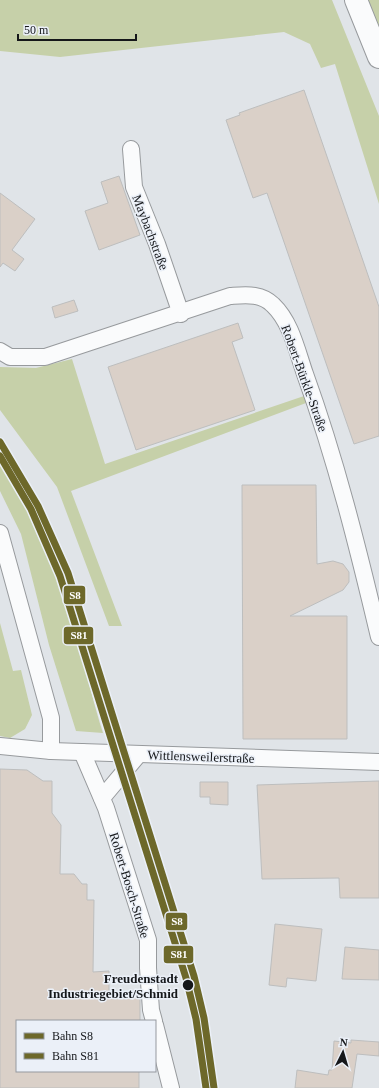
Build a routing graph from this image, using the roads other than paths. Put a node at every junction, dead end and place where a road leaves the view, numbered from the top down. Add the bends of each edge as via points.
1 (356, 0) edge
2 (379, 57) edge
3 (131, 149) dead end
4 (181, 314) junction
5 (0, 352) edge
6 (0, 533) edge
7 (379, 637) edge
8 (0, 746) edge
9 (51, 751) junction
10 (82, 752) junction
11 (139, 754) junction
12 (379, 762) edge
13 (102, 798) junction
14 (154, 1020) edge
15 (156, 1029) edge
16 (171, 1088) edge

1 - 2 main road
3 - 4 street, Maybachstraße via 134,187
4 - 5 street, Robert-Bürkle-Straße via 45,357 10,357
4 - 7 street, Robert-Bürkle-Straße via 230,296 256,295 273,305 288,326 337,471
6 - 9 street via 51,718
8 - 9 street, Wittlensweilerstraße
9 - 10 street, Wittlensweilerstraße
10 - 11 street, Wittlensweilerstraße
10 - 13 street, Robert-Bosch-Straße
11 - 12 street, Wittlensweilerstraße
11 - 13 street
13 - 14 street, Robert-Bosch-Straße via 148,940 151,1010
15 - 16 street

